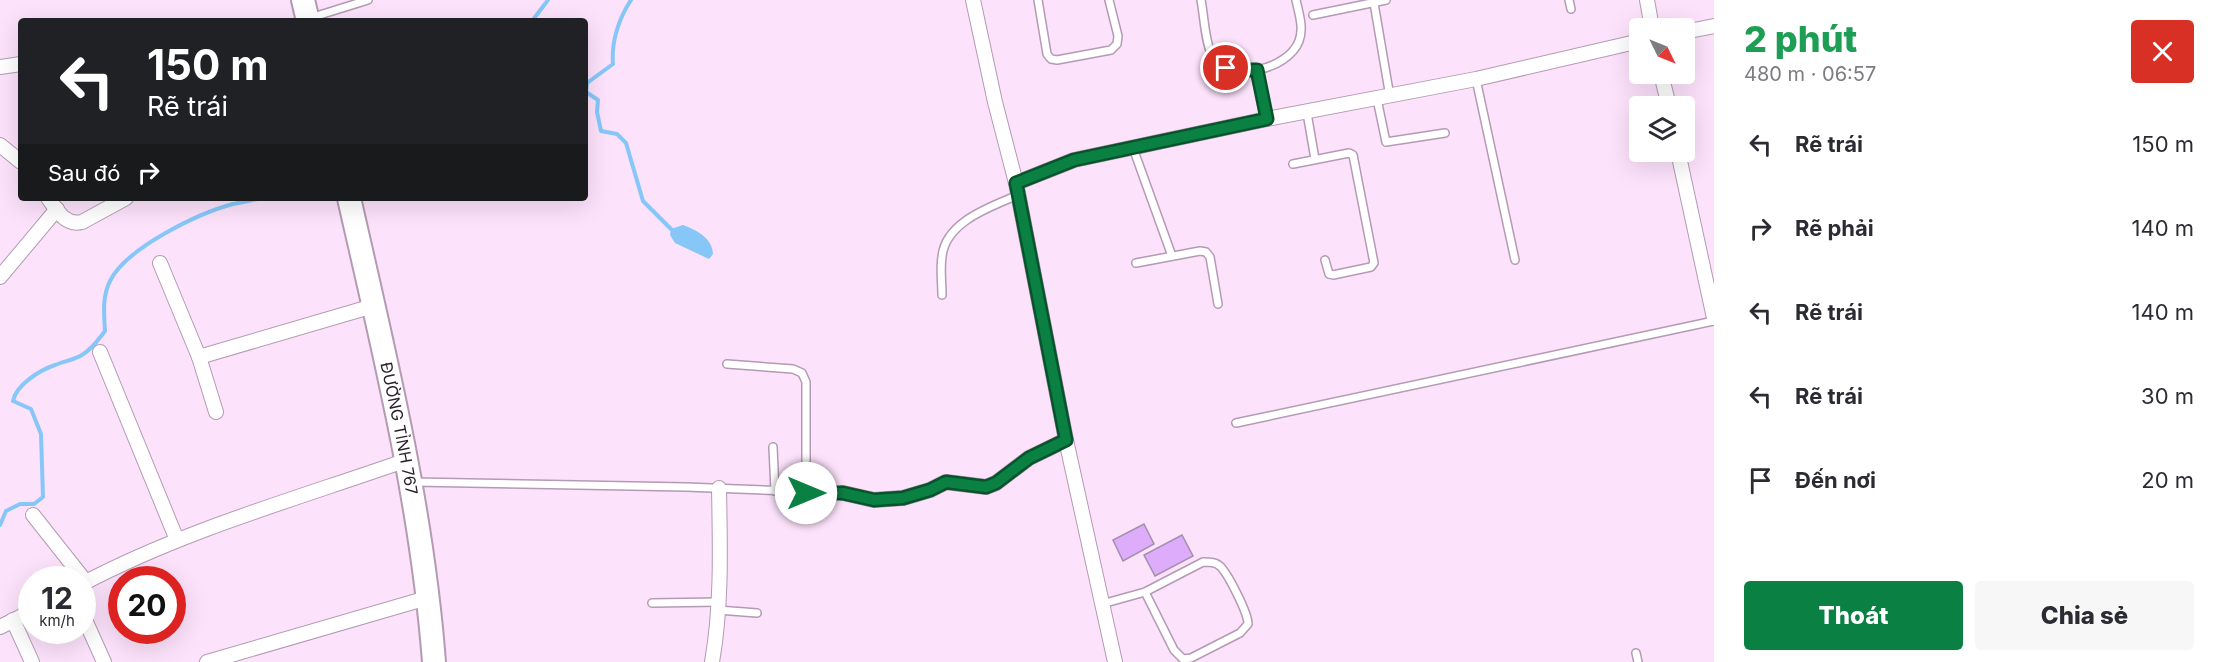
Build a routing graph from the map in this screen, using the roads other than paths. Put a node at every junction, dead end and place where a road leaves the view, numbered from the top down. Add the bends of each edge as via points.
1 (368, 0) edge
2 (973, 0) edge
3 (1038, 0) edge
4 (1109, 0) edge
5 (1201, 0) edge
6 (1296, 0) edge
7 (1386, 0) edge
8 (1569, 0) edge
9 (1647, 0) edge
10 (1374, 3) junction
11 (1571, 9) dead end
12 (306, 13) edge
13 (1313, 15) dead end
14 (1650, 18) edge
15 (1714, 26) edge
16 (1695, 30) edge
17 (1629, 44) edge
18 (18, 64) edge
19 (0, 67) edge
20 (1257, 70) junction
21 (1476, 79) junction
22 (1384, 98) junction
23 (1307, 113) junction
24 (1267, 119) junction
25 (1445, 133) dead end
26 (0, 145) edge
27 (1133, 148) junction
28 (1315, 159) junction
29 (18, 160) edge
30 (1680, 162) edge
31 (1293, 164) dead end
32 (1017, 189) junction
33 (120, 201) edge
34 (350, 201) edge
35 (52, 204) edge
36 (1172, 256) junction
37 (1326, 260) dead end
38 (1515, 260) dead end
39 (160, 263) dead end
40 (1136, 263) dead end
41 (0, 277) edge
42 (942, 295) dead end
43 (1218, 304) dead end
44 (373, 306) junction
45 (1714, 319) edge
46 (100, 352) dead end
47 (199, 357) junction
48 (727, 364) dead end
49 (216, 412) dead end
50 (1236, 423) dead end
51 (1066, 440) junction
52 (774, 447) dead end
53 (407, 460) junction
54 (412, 482) junction
55 (719, 488) junction
56 (775, 491) junction
57 (806, 493) junction
58 (843, 493) joint
59 (33, 515) dead end
60 (177, 540) junction
61 (71, 566) edge
62 (96, 577) edge
63 (1145, 592) junction
64 (427, 598) junction
65 (652, 603) dead end
66 (1102, 604) junction
67 (719, 606) junction
68 (757, 613) dead end
69 (18, 618) edge
70 (13, 620) junction
71 (0, 627) edge
72 (96, 644) edge
73 (1636, 652) dead end
74 (32, 662) edge
75 (104, 662) edge
76 (207, 662) edge
77 (434, 662) edge
78 (712, 662) edge
79 (1116, 662) edge
80 (1638, 662) edge

1 - 12 lane
2 - 32 street
3 - 4 lane via 1047,54 1057,60 1111,50 1117,44
5 - 20 lane via 1211,53 1217,61 1226,68
6 - 20 lane via 1301,24 1299,42 1287,58
7 - 10 lane
8 - 11 lane
9 - 14 street
10 - 13 lane
10 - 22 lane
15 - 16 street
17 - 21 street
18 - 19 street
20 - 24 lane
21 - 22 street
21 - 38 lane
22 - 23 street
22 - 25 lane via 1386,142
23 - 24 street
23 - 28 lane
24 - 27 street
26 - 29 street
27 - 32 street via 1074,160
27 - 36 lane
28 - 31 lane
28 - 37 lane via 1353,155 1375,259 1371,267 1333,275 1329,274
30 - 45 street
32 - 42 lane via 953,230 942,255
32 - 51 street
33 - 35 street via 74,224 66,221
34 - 44 main road, ĐƯỜNG TỈNH 767
35 - 41 street
36 - 40 lane
36 - 43 lane via 1206,252
39 - 47 street
44 - 47 street
44 - 53 main road, ĐƯỜNG TỈNH 767
45 - 50 lane
46 - 60 street
47 - 49 street
48 - 57 lane via 802,373 806,382
51 - 58 street via 1029,458 986,487 946,482 903,498 874,500
51 - 66 street
52 - 56 lane
53 - 54 main road, ĐƯỜNG TỈNH 767
53 - 60 street
54 - 55 lane
54 - 64 main road, ĐƯỜNG TỈNH 767
55 - 56 lane
55 - 67 street
56 - 57 lane
57 - 58 lane
59 - 61 street
60 - 62 street
63 - 63 lane via 1174,650 1183,658 1191,658 1240,633 1248,624 1224,572 1212,562 1203,562
63 - 66 lane
64 - 76 street
64 - 77 main road, ĐƯỜNG TỈNH 767
65 - 67 lane
66 - 79 street
67 - 68 lane
67 - 78 street
69 - 70 street
70 - 71 street
70 - 74 street
72 - 75 street
73 - 80 lane

